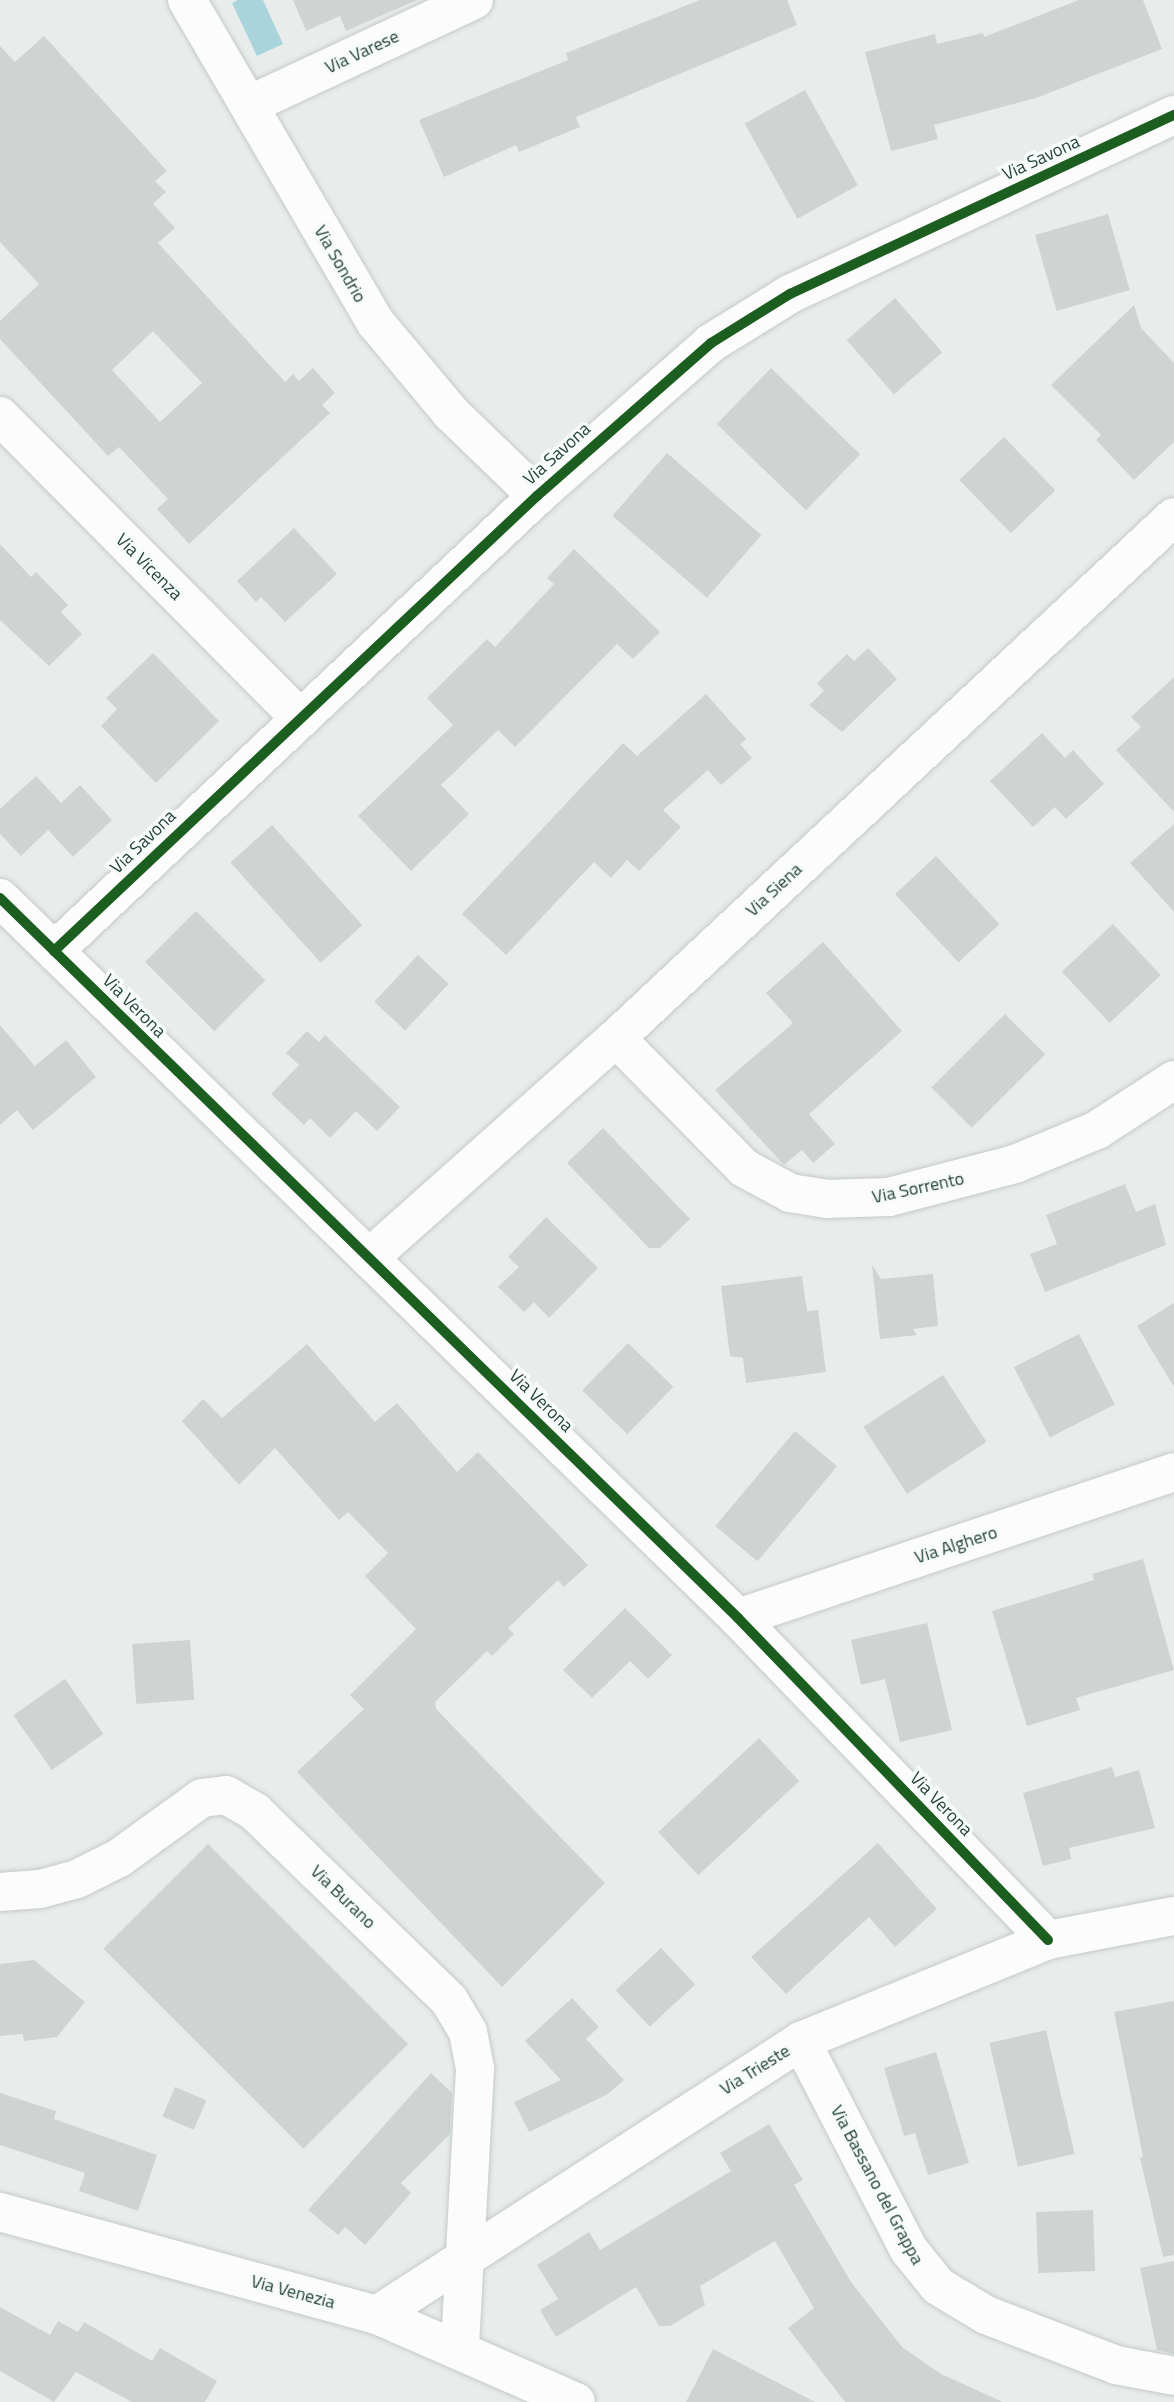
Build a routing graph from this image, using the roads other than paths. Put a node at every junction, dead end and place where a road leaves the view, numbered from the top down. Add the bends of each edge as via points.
1 (187, 0) edge
2 (474, 0) edge
3 (251, 104) junction
4 (1174, 115) edge
5 (0, 416) edge
6 (537, 496) junction
7 (1174, 517) edge
8 (299, 717) junction
9 (0, 898) edge
10 (54, 951) junction
11 (616, 1038) junction
12 (1174, 1080) edge
13 (369, 1258) junction
14 (1174, 1472) edge
15 (738, 1618) junction
16 (0, 1892) edge
17 (1174, 1916) edge
18 (1048, 1940) junction
19 (801, 2040) junction
20 (0, 2212) edge
21 (466, 2254) junction
22 (377, 2315) junction
23 (460, 2348) junction
24 (1170, 2380) edge
25 (576, 2402) edge

1 - 3 street, Via Sondrio
2 - 3 street, Via Varese
3 - 6 street, Via Sondrio via 376,323 451,413
4 - 6 street, Via Savona via 755,313 688,361
5 - 8 street, Via Vicenza
6 - 8 street, Via Savona
7 - 11 street, Via Siena
8 - 10 street, Via Savona
9 - 10 street, Via Verona
10 - 13 street, Via Verona
11 - 12 street, Via Sorrento via 744,1168 790,1193 826,1199 899,1195 1015,1164 1097,1130
11 - 13 street, Via Siena
13 - 15 street, Via Verona
14 - 15 street, Via Alghero
15 - 18 street, Via Verona
16 - 21 street, Via Burano via 40,1889 94,1872 202,1798 226,1795 248,1807 449,2000 464,2023 475,2069
17 - 18 street, Via Trieste
18 - 19 street, Via Trieste
19 - 21 street, Via Trieste
19 - 24 street, Via Bassano del Grappa via 909,2250 938,2286 986,2315 1116,2365
20 - 22 street, Via Venezia
21 - 22 street, Via Trieste
21 - 23 street, Via Burano
22 - 23 street, Via Venezia
23 - 25 street, Via Venezia

